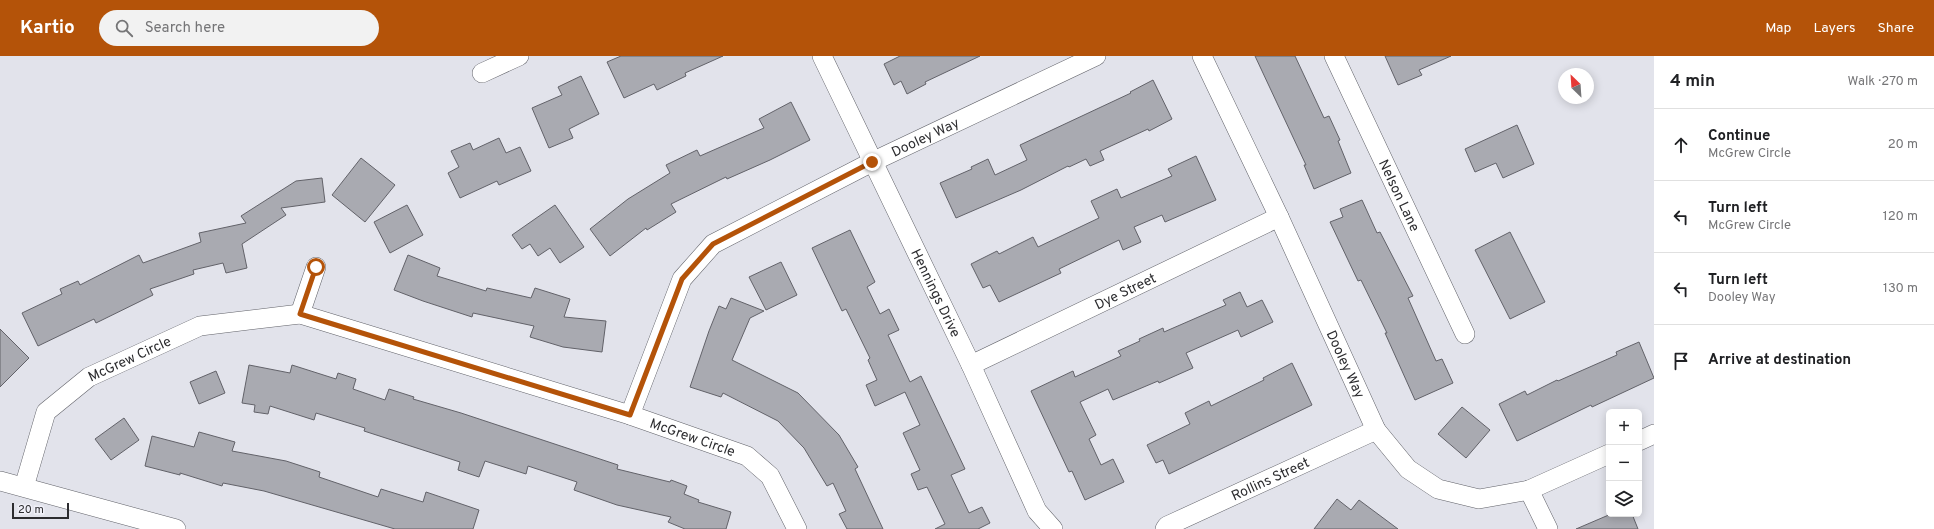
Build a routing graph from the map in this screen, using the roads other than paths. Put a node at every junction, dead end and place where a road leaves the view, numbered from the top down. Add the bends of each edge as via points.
1 (519, 56) edge
2 (822, 56) edge
3 (1096, 56) edge
4 (1202, 56) edge
5 (1334, 56) edge
6 (482, 73) dead end
7 (872, 162) junction
8 (1279, 217) junction
9 (316, 267) dead end
10 (300, 314) junction
11 (1464, 334) dead end
12 (970, 365) junction
13 (630, 415) junction
14 (1376, 430) junction
15 (1654, 434) edge
16 (1642, 440) edge
17 (1606, 455) edge
18 (0, 480) edge
19 (24, 487) junction
20 (1529, 490) junction
21 (176, 529) edge
22 (797, 529) edge
23 (1052, 529) edge
24 (1165, 529) edge
25 (1548, 529) edge

1 - 6 street
2 - 7 street, Hennings Drive
3 - 7 street, Dooley Way
4 - 8 street, Dooley Way
5 - 11 street, Nelson Lane
7 - 12 street, Hennings Drive
7 - 13 street, Dooley Way via 713,244 682,279
8 - 12 street, Dye Street
8 - 14 street, Dooley Way
9 - 10 street
10 - 13 street, McGrew Circle
10 - 19 street, McGrew Circle via 200,326 89,377 46,412
12 - 23 street, Hennings Drive via 1037,511
13 - 22 street, McGrew Circle via 747,456 770,476
14 - 20 street, Dooley Way via 1408,469 1438,489 1479,499
14 - 24 street, Rollins Street
15 - 16 street
17 - 20 street, Dooley Way
18 - 19 street
19 - 21 street
20 - 25 street

